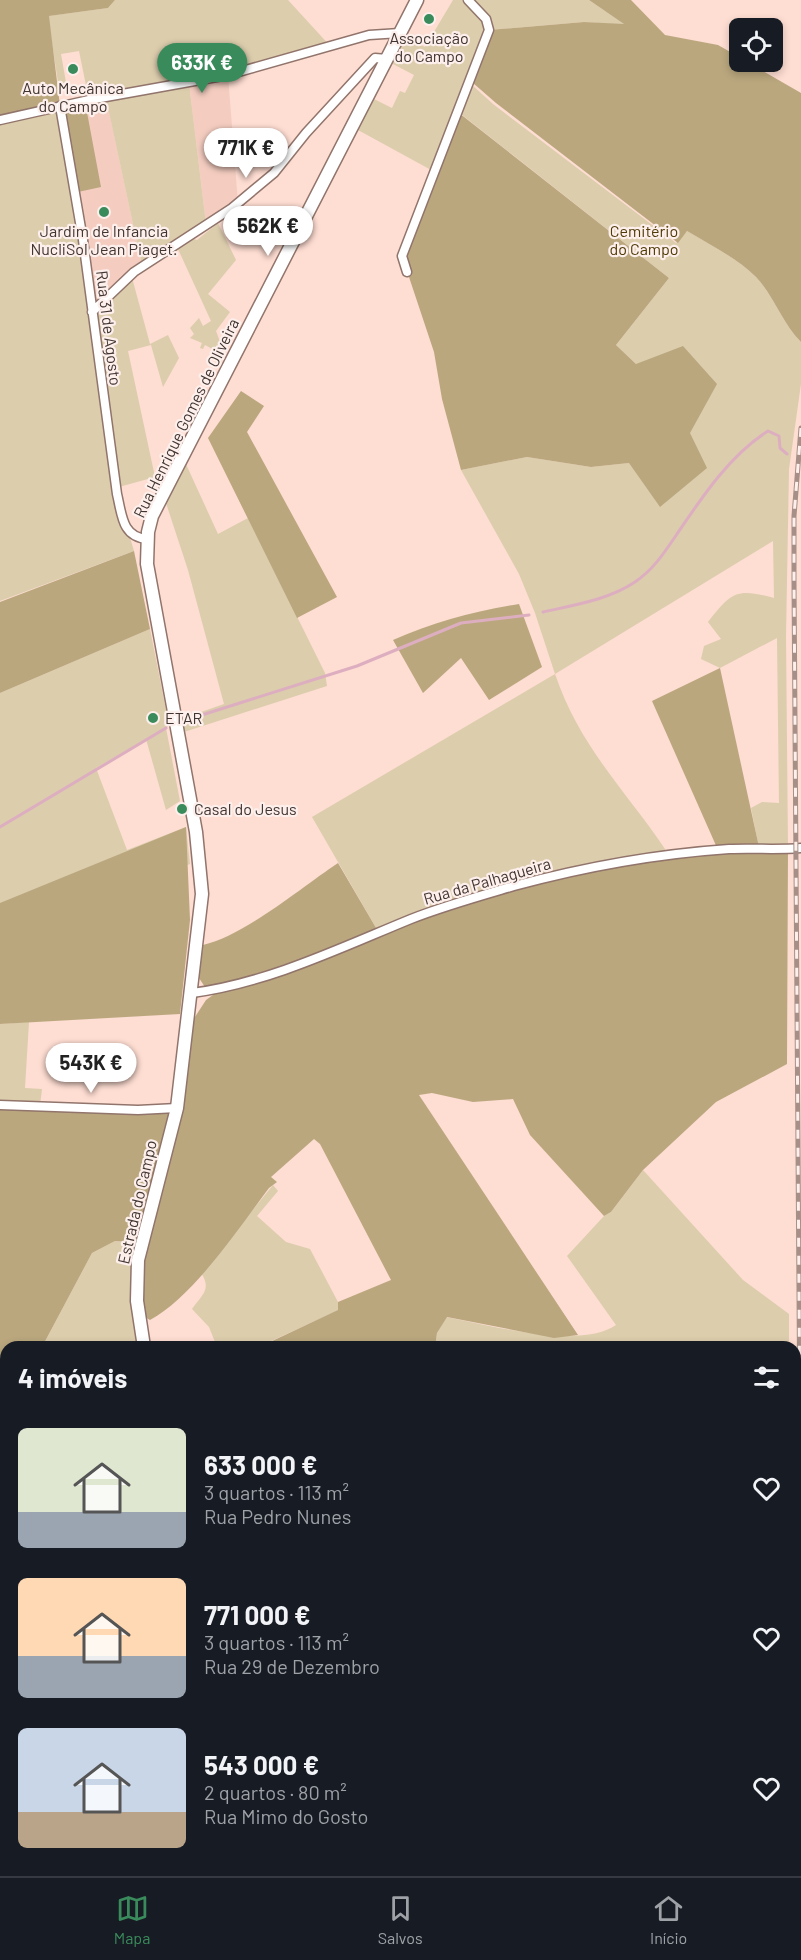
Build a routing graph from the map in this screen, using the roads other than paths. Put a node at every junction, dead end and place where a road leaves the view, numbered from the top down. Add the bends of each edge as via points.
1 (417, 0) edge
2 (468, 0) edge
3 (400, 33) junction
4 (387, 59) junction
5 (60, 106) junction
6 (0, 120) edge
7 (407, 272) dead end
8 (92, 312) junction
9 (147, 539) junction
10 (801, 848) edge
11 (192, 993) junction
12 (183, 1065) joint
13 (0, 1104) edge
14 (177, 1108) junction
15 (143, 1341) edge

1 - 3 street, Rua Henrique Gomes de Oliveira
2 - 7 street via 486,19 489,30 402,256
3 - 4 street, Rua Henrique Gomes de Oliveira
3 - 5 street via 369,35 228,75
4 - 8 street via 375,58 274,173 232,208 134,272
4 - 9 street, Rua Henrique Gomes de Oliveira via 160,501
5 - 6 street
5 - 8 street, Rua 31 de Agosto
8 - 9 street, Rua 31 de Agosto via 125,527 131,535
9 - 11 street, Rua Henrique Gomes de Oliveira via 150,580 199,853 202,894
10 - 11 street, Rua da Palhagueira via 729,849 633,859 516,886 413,918 275,972
11 - 12 street, Rua Henrique Gomes de Oliveira
12 - 14 street, Estrada do Campo
13 - 14 street
14 - 15 street, Estrada do Campo via 138,1260 137,1301

